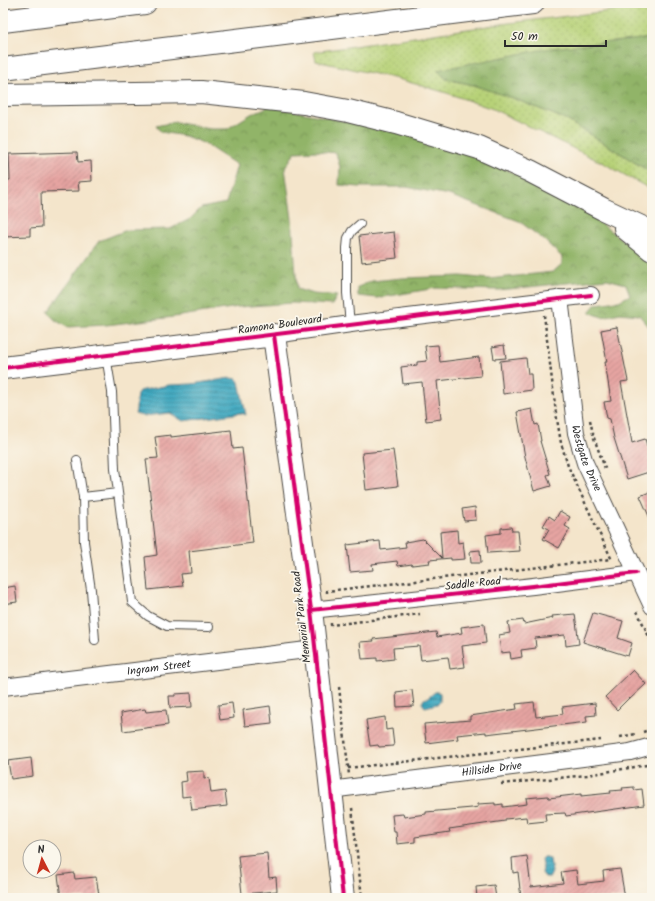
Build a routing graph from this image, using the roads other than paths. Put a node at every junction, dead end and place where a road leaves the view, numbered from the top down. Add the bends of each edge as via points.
1 (145, 3) edge
2 (533, 3) edge
3 (3, 21) edge
4 (3, 69) edge
5 (3, 95) edge
6 (603, 209) junction
7 (360, 224) dead end
8 (652, 232) edge
9 (652, 250) edge
10 (591, 295) dead end
11 (560, 298) junction
12 (350, 324) junction
13 (274, 335) junction
14 (106, 356) junction
15 (3, 368) edge
16 (77, 460) dead end
17 (118, 493) junction
18 (83, 497) junction
19 (636, 573) junction
20 (652, 606) edge
21 (311, 610) junction
22 (209, 627) dead end
23 (95, 640) dead end
24 (315, 649) junction
25 (3, 687) edge
26 (652, 746) edge
27 (340, 789) junction
28 (343, 898) edge

1 - 3 main road
2 - 4 main road
5 - 6 main road via 201,92 304,103 396,123 479,148
6 - 8 main road
6 - 9 main road
7 - 12 lane via 352,231 346,248
10 - 11 street, Ramona Boulevard
11 - 12 street, Ramona Boulevard
11 - 19 street, Westgate Drive via 576,433 585,463
12 - 13 street, Ramona Boulevard
13 - 14 main road, Ramona Boulevard
13 - 21 main road, Memorial Park Road
14 - 15 main road, Ramona Boulevard
14 - 17 lane via 112,392
16 - 18 lane
17 - 18 lane
17 - 22 lane via 132,602 148,616 167,626
18 - 23 lane via 84,542
19 - 20 street, Westgate Drive
19 - 21 street, Saddle Road
21 - 24 main road, Memorial Park Road
24 - 25 street, Ingram Street
24 - 27 main road, Memorial Park Road
26 - 27 street, Hillside Drive via 630,752
27 - 28 main road, Memorial Park Road

